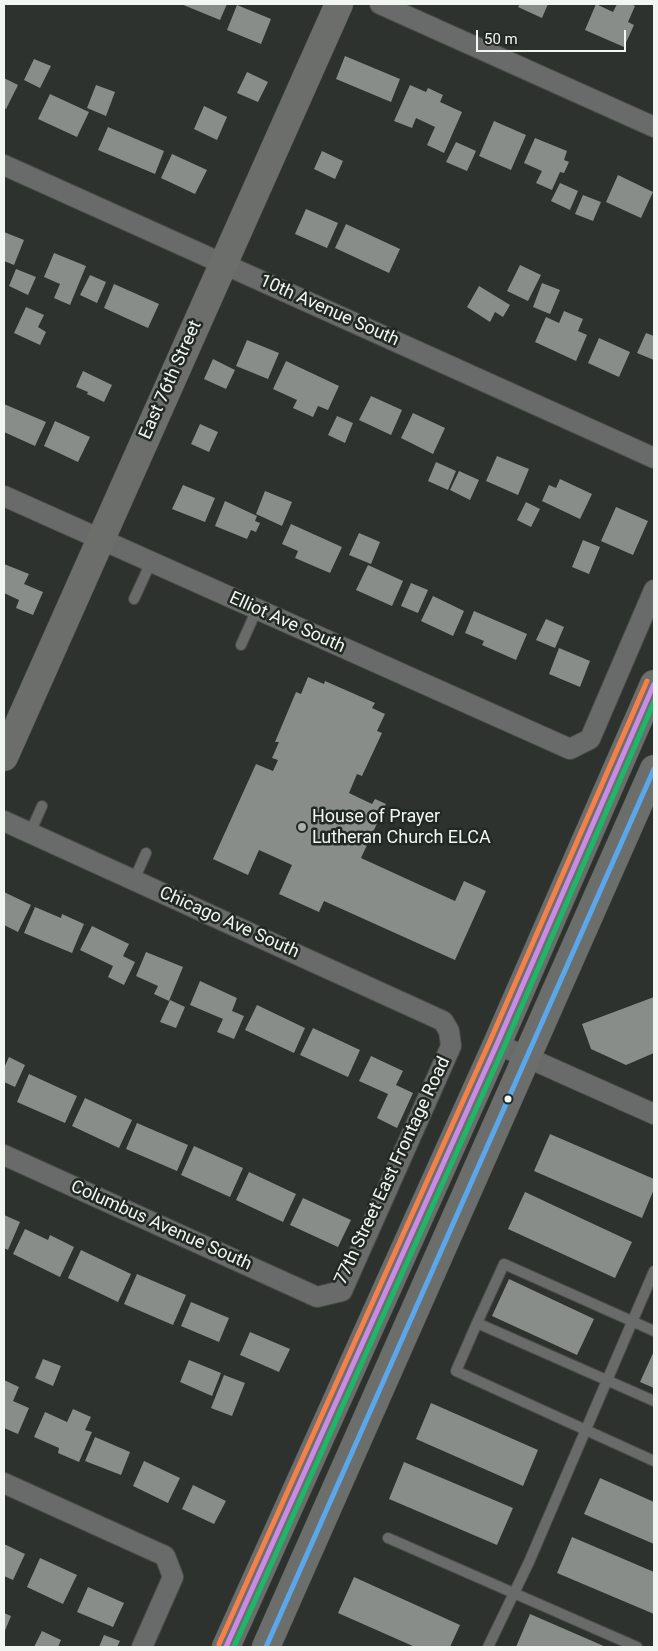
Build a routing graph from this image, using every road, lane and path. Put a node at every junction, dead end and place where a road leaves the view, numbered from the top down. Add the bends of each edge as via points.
1 (339, 4) edge
2 (380, 4) edge
3 (654, 127) edge
4 (4, 165) edge
5 (222, 263) junction
6 (654, 458) edge
7 (4, 496) edge
8 (100, 540) junction
9 (151, 562) junction
10 (654, 590) edge
11 (134, 599) dead end
12 (257, 609) junction
13 (241, 645) dead end
14 (654, 684) edge
15 (4, 757) edge
16 (654, 769) edge
17 (42, 806) dead end
18 (4, 821) edge
19 (30, 833) junction
20 (146, 853) dead end
21 (134, 880) junction
22 (449, 1031) joint
23 (497, 1044) junction
24 (527, 1057) junction
25 (654, 1114) edge
26 (4, 1155) edge
27 (654, 1271) edge
28 (317, 1296) joint
29 (633, 1321) junction
30 (477, 1323) junction
31 (654, 1331) edge
32 (608, 1380) junction
33 (654, 1401) edge
34 (586, 1430) junction
35 (654, 1461) edge
36 (4, 1483) edge
37 (388, 1538) dead end
38 (514, 1593) junction
39 (142, 1647) edge
40 (226, 1647) edge
41 (266, 1647) edge
42 (488, 1647) edge
43 (637, 1647) edge

1 - 5 street, East 76th Street
2 - 3 street
4 - 5 street, 10th Avenue South
5 - 6 street, 10th Avenue South
5 - 8 street, East 76th Street
7 - 8 street, Elliot Ave South
8 - 9 street, Elliot Ave South
8 - 15 street, East 76th Street
9 - 11 lane
9 - 12 street, Elliot Ave South
10 - 12 street, Elliot Ave South via 590,739 570,749
12 - 13 lane
14 - 23 street
16 - 24 street
17 - 19 lane
18 - 19 street, Chicago Ave South
19 - 21 street, Chicago Ave South
20 - 21 lane
21 - 22 street, Chicago Ave South via 443,1021
22 - 28 street, 77th Street East Frontage Road via 451,1046 342,1291
23 - 24 street
23 - 40 street
24 - 25 street
24 - 41 street
26 - 28 street, Columbus Avenue South
27 - 29 lane
29 - 30 lane via 504,1264
29 - 31 lane
29 - 32 lane
30 - 32 lane
30 - 34 lane via 456,1371
32 - 33 lane
32 - 34 lane
34 - 35 lane
34 - 38 lane
36 - 39 street via 165,1556 173,1577
37 - 38 lane
38 - 42 lane
38 - 43 lane

